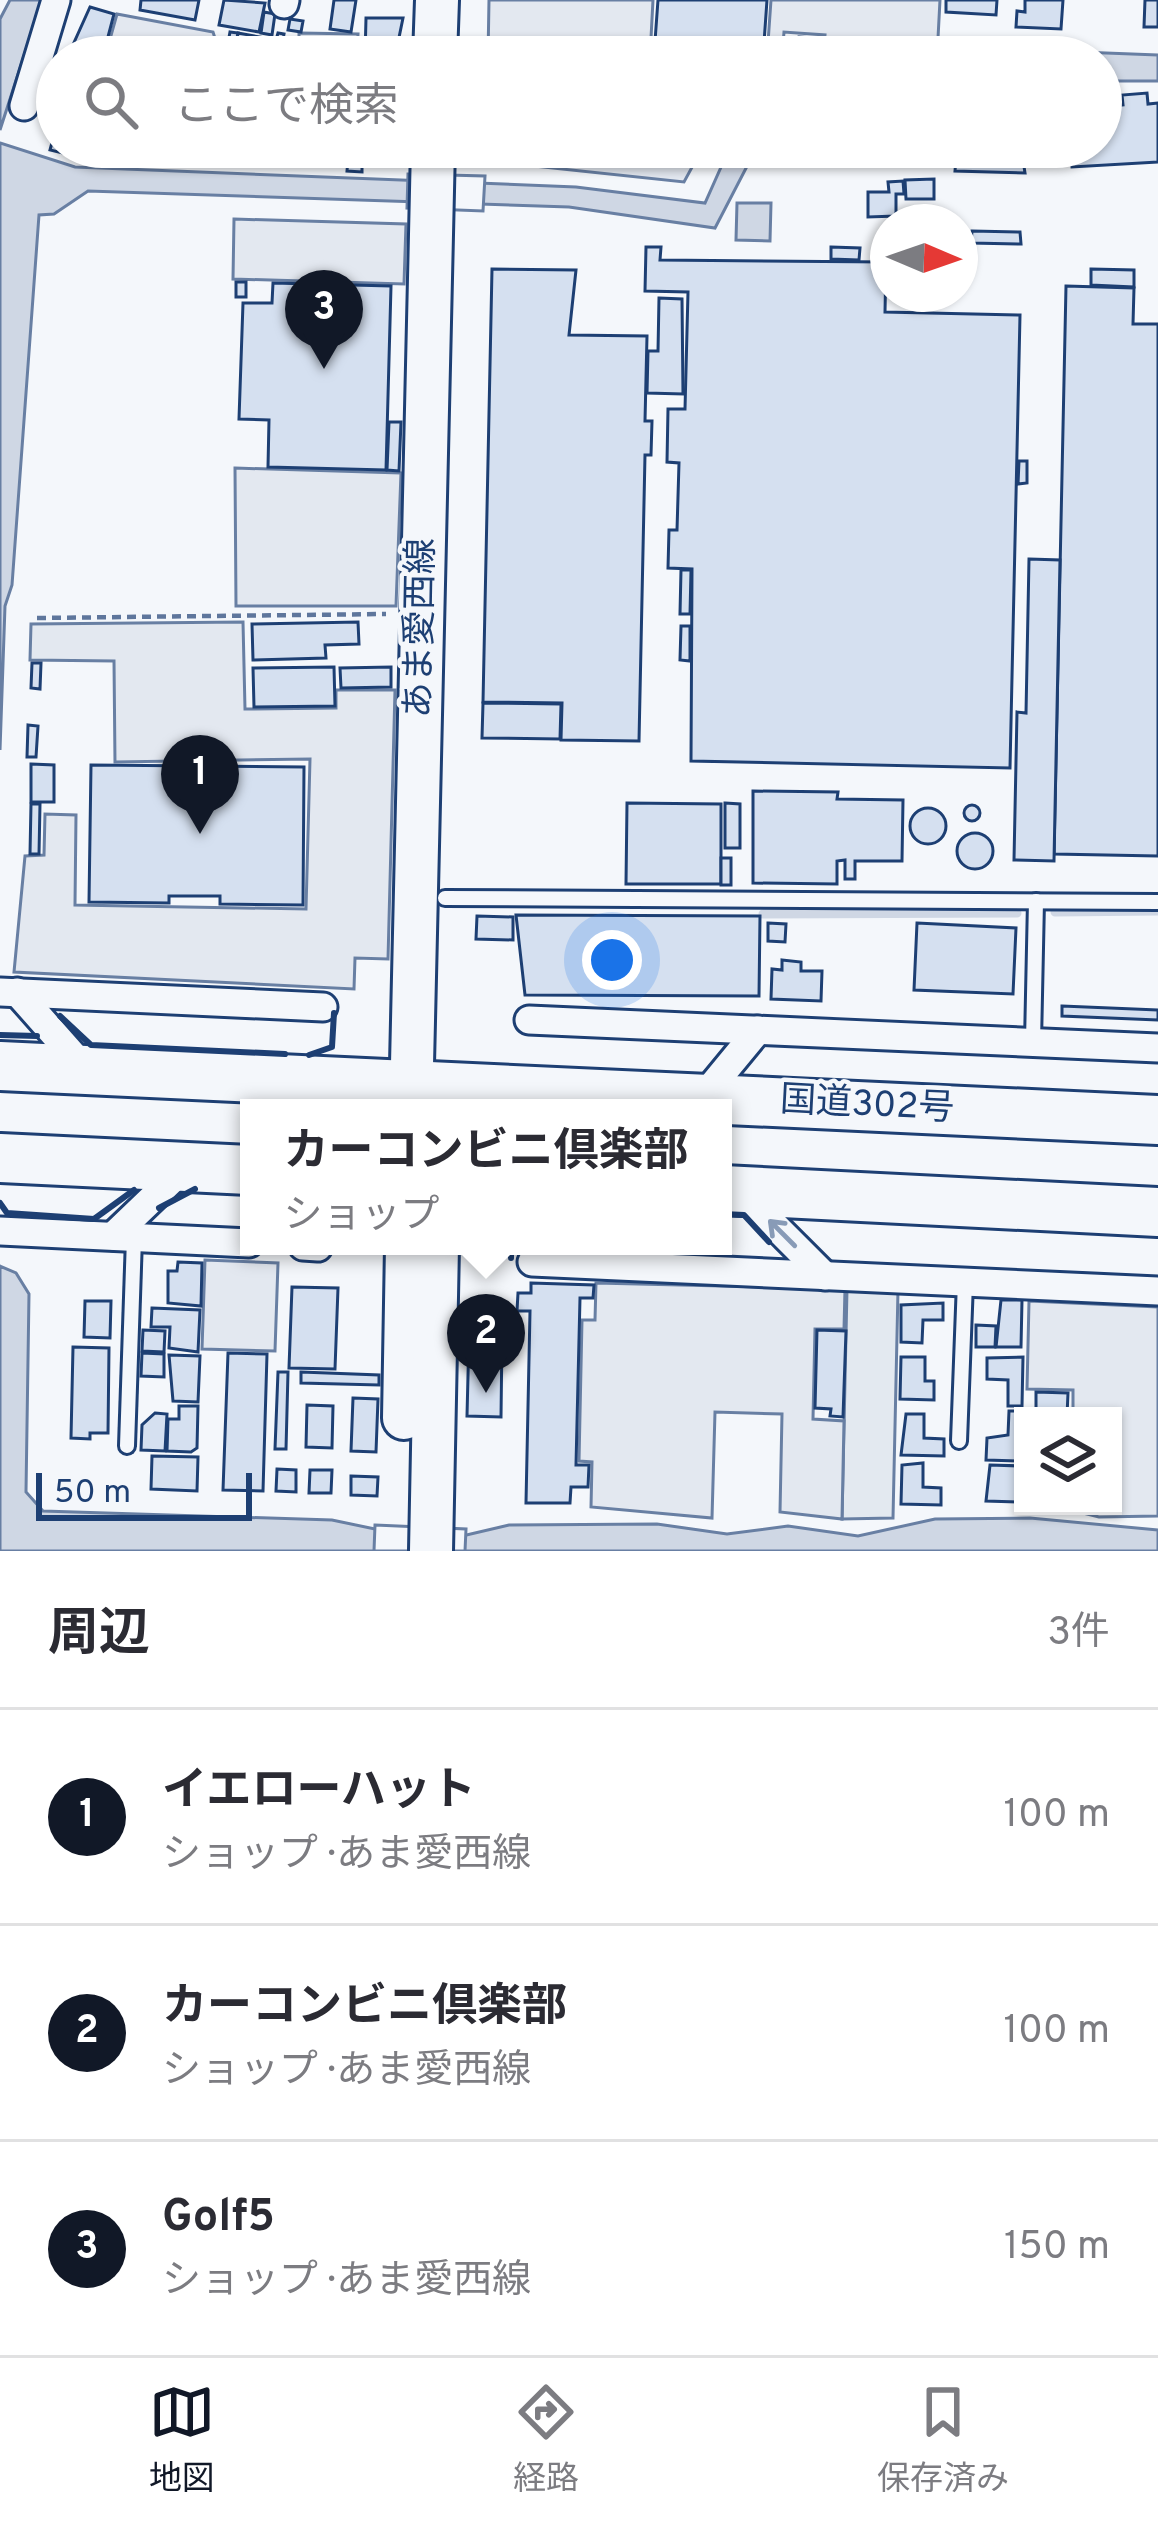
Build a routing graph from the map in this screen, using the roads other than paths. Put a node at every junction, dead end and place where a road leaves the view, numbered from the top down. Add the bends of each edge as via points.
1 (56, 0) edge
2 (437, 0) edge
3 (465, 0) edge
4 (45, 36) edge
5 (436, 36) edge
6 (464, 36) edge
7 (36, 66) edge
8 (24, 106) dead end
9 (447, 177) edge
10 (446, 898) junction
11 (1036, 901) junction
12 (1158, 902) edge
13 (8, 992) edge
14 (323, 1007) dead end
15 (529, 1020) dead end
16 (758, 1030) junction
17 (1033, 1042) junction
18 (1158, 1048) edge
19 (0, 1066) edge
20 (86, 1070) junction
21 (0, 1090) edge
22 (419, 1098) edge
23 (719, 1099) edge
24 (1158, 1105) edge
25 (916, 1108) junction
26 (732, 1111) edge
27 (732, 1112) edge
28 (1158, 1120) edge
29 (0, 1134) edge
30 (1158, 1144) edge
31 (240, 1145) edge
32 (0, 1157) edge
33 (185, 1167) junction
34 (0, 1170) edge
35 (240, 1170) edge
36 (732, 1182) edge
37 (732, 1182) edge
38 (732, 1186) edge
39 (1158, 1186) edge
40 (913, 1200) junction
41 (1158, 1211) edge
42 (1158, 1226) edge
43 (0, 1231) edge
44 (123, 1237) junction
45 (240, 1243) edge
46 (407, 1255) edge
47 (436, 1255) edge
48 (532, 1262) dead end
49 (825, 1276) junction
50 (964, 1282) junction
51 (1158, 1291) edge
52 (959, 1441) dead end
53 (127, 1446) dead end
54 (417, 1539) edge

1 - 4 street
2 - 5 main road
3 - 6 main road
7 - 8 street
9 - 10 main road, あま愛西線
9 - 22 main road, あま愛西線
10 - 11 lane
10 - 22 main road, あま愛西線
11 - 12 lane
11 - 17 lane
13 - 14 street
13 - 20 street
15 - 16 street
16 - 17 street
16 - 23 street
17 - 18 street
19 - 20 highway, 国道302号
20 - 22 highway, 国道302号
21 - 22 highway
24 - 25 highway
25 - 26 highway, 国道302号
25 - 28 highway, 国道302号
27 - 30 highway
29 - 31 highway
32 - 33 highway
33 - 34 highway
33 - 35 highway
33 - 44 street
36 - 39 highway
37 - 40 highway
49 -> 38 street
40 - 41 highway
40 - 42 highway
43 - 44 street
44 - 45 street
44 - 53 lane
46 - 54 main road
47 - 54 main road
48 - 49 street
49 - 50 street
50 - 51 street
50 - 52 lane

